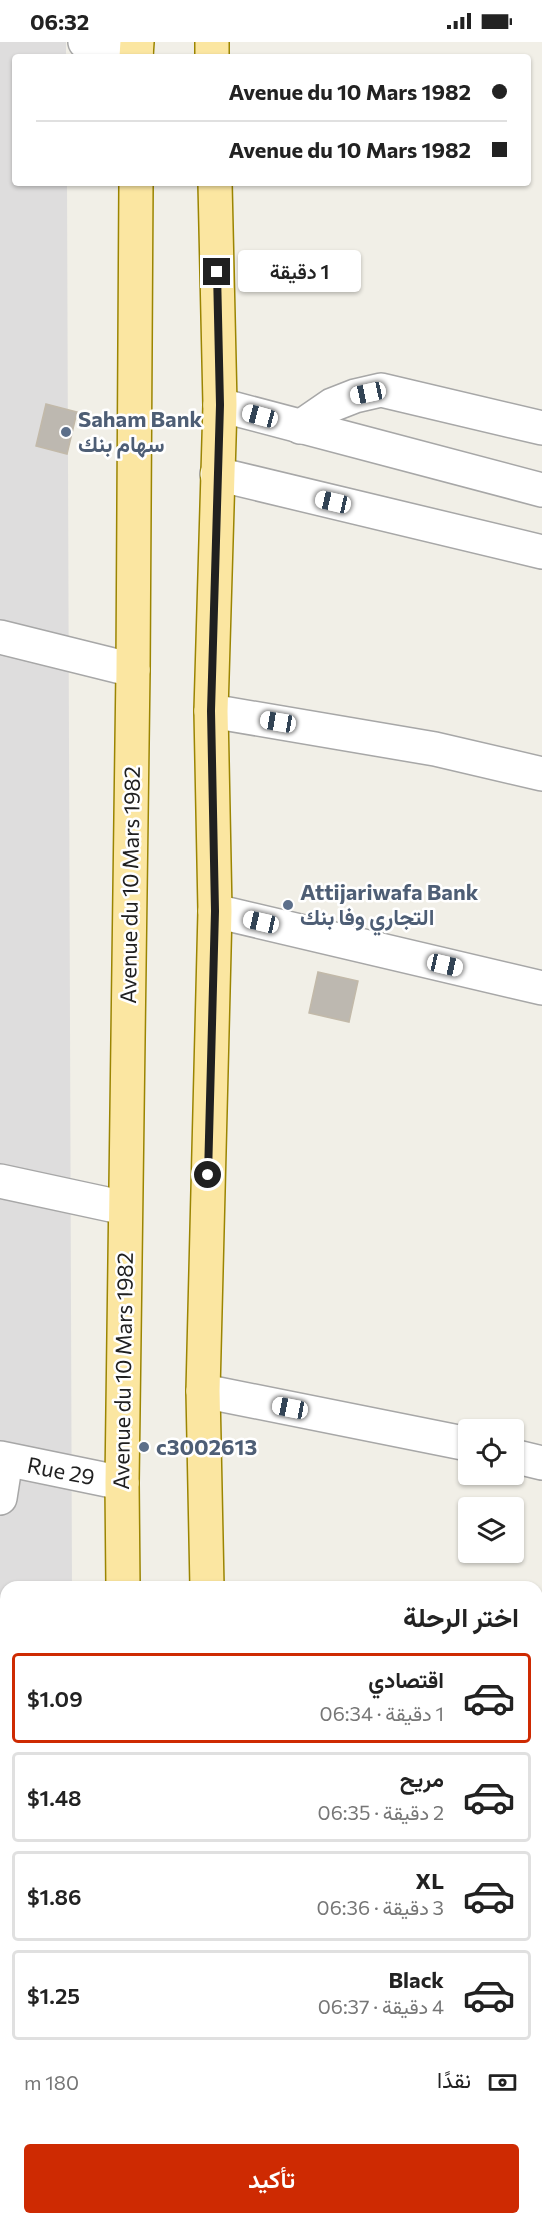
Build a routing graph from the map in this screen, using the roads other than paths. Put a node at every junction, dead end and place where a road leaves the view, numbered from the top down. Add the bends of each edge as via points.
1 (85, 42) edge
2 (136, 51) edge
3 (136, 186) edge
4 (215, 186) edge
5 (220, 405) junction
6 (300, 427) junction
7 (542, 428) edge
8 (217, 474) junction
9 (542, 490) edge
10 (542, 552) edge
11 (0, 637) edge
12 (133, 670) junction
13 (211, 711) junction
14 (542, 774) edge
15 (215, 911) junction
16 (542, 988) edge
17 (0, 1181) edge
18 (125, 1208) junction
19 (203, 1391) junction
20 (458, 1442) edge
21 (3, 1459) edge
22 (524, 1459) edge
23 (542, 1463) edge
24 (122, 1483) junction
25 (0, 1498) edge
26 (123, 1581) edge
27 (207, 1581) edge

1 - 2 street
3 - 12 main road, Avenue du 10 Mars 1982
4 - 5 main road
5 - 6 street
5 - 8 main road
6 - 7 street via 332,405 381,390
6 - 9 street
8 - 10 street
8 - 13 main road
11 - 12 street
12 - 18 main road, Avenue du 10 Mars 1982
13 - 14 street via 435,749
13 - 15 main road
15 - 16 street
15 - 19 main road
17 - 18 street
18 - 24 main road, Avenue du 10 Mars 1982
19 - 20 street
19 - 27 main road
21 - 24 street, Rue 29
21 - 25 street
22 - 23 street
24 - 26 main road, Avenue du 10 Mars 1982

